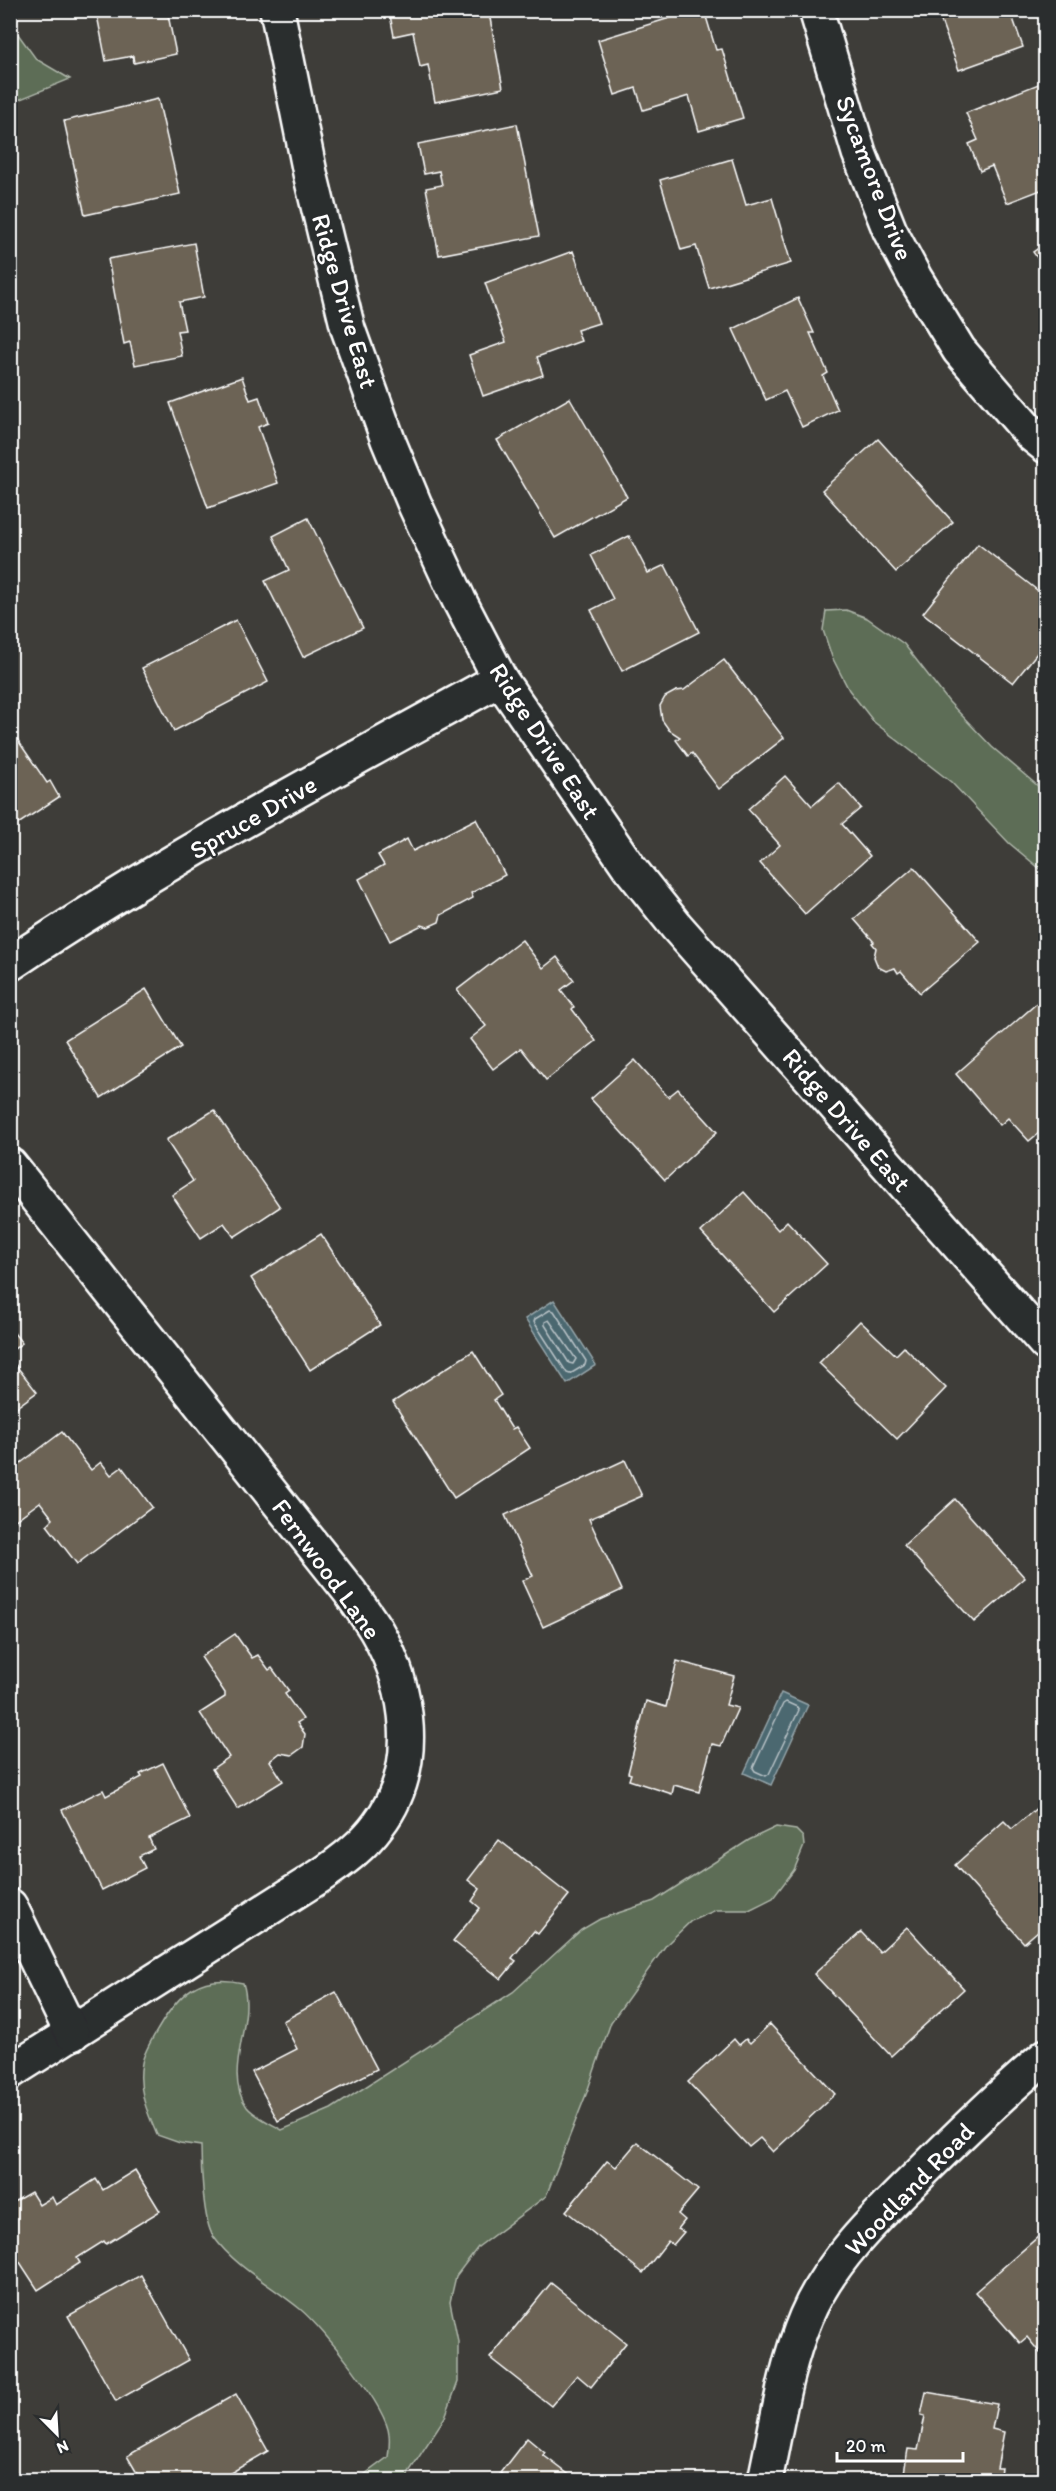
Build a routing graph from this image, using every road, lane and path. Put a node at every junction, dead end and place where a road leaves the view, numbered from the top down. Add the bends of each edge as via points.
1 (277, 10) edge
2 (816, 10) edge
3 (1046, 446) edge
4 (500, 679) junction
5 (10, 964) edge
6 (10, 1165) edge
7 (1046, 1344) edge
8 (10, 1906) edge
9 (72, 2034) junction
10 (1046, 2056) edge
11 (10, 2072) edge
12 (765, 2481) edge

1 - 4 street, Ridge Drive East via 333,270 364,377 415,505
2 - 3 street, Sycamore Drive via 859,153 890,231 959,350
4 - 5 street, Spruce Drive via 244,821
4 - 7 street, Ridge Drive East via 629,867 676,926
6 - 9 street, Fernwood Lane via 350,1592 391,1662 405,1708 408,1739 404,1766 387,1810 379,1825 347,1857
8 - 9 street
9 - 11 street, Fernwood Lane
10 - 12 street, Woodland Road via 1001,2094 872,2222 835,2267 806,2316 787,2372

